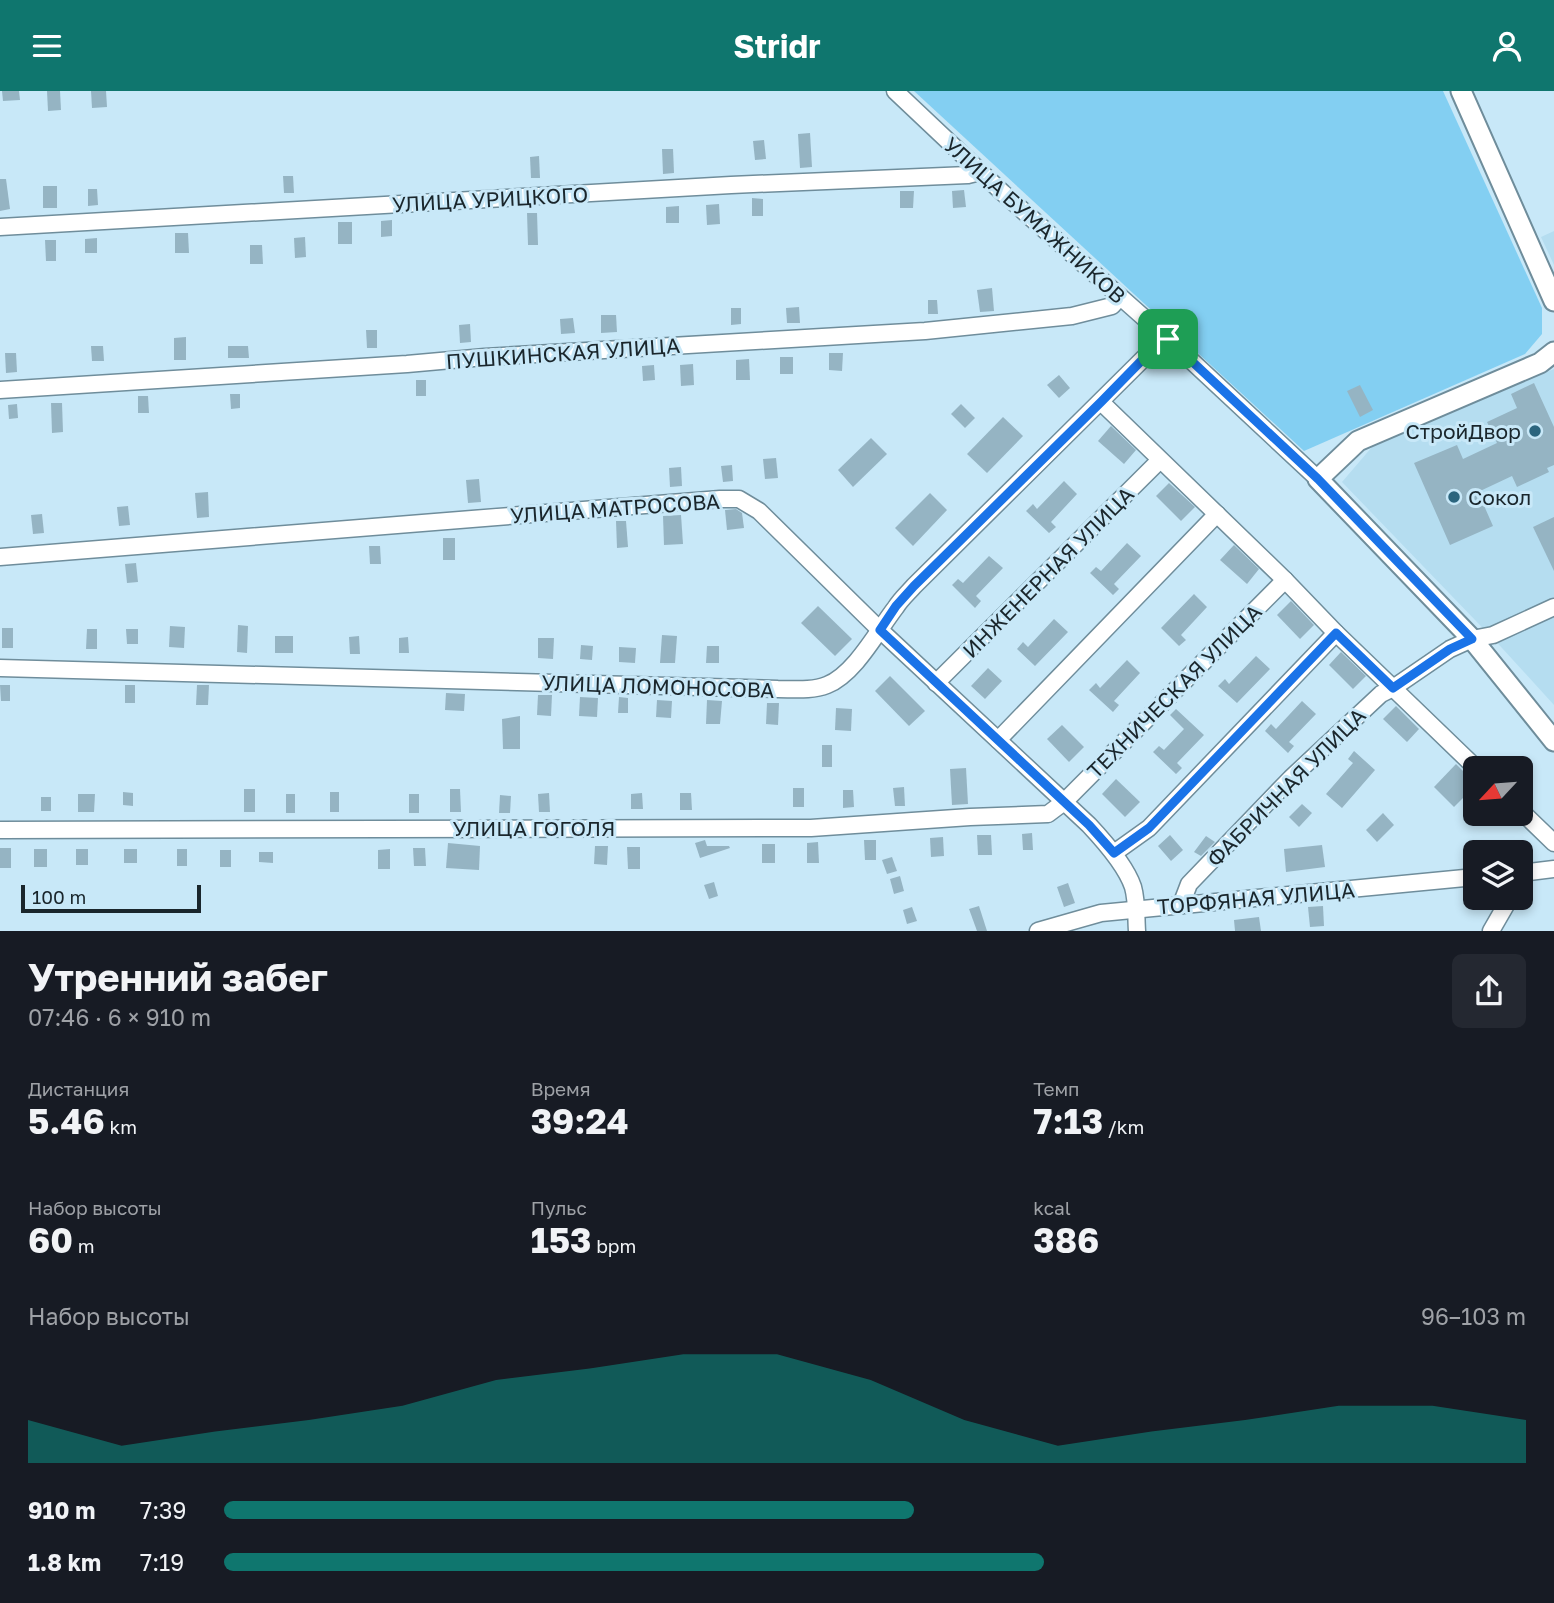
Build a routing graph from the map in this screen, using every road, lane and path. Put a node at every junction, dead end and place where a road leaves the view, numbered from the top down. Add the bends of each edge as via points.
1 (895, 91) edge
2 (1461, 91) edge
3 (980, 172) junction
4 (0, 227) edge
5 (1120, 297) junction
6 (1554, 300) edge
7 (1168, 339) junction
8 (1554, 352) edge
9 (0, 390) edge
10 (1101, 402) junction
11 (1160, 460) junction
12 (1318, 479) junction
13 (1217, 514) junction
14 (0, 557) edge
15 (1285, 580) junction
16 (1554, 607) edge
17 (880, 630) junction
18 (1336, 633) junction
19 (1472, 639) junction
20 (0, 668) edge
21 (936, 683) junction
22 (1393, 688) junction
23 (1550, 730) edge
24 (998, 740) junction
25 (1464, 756) edge
26 (1064, 802) junction
27 (1533, 823) edge
28 (0, 830) edge
29 (1554, 843) edge
30 (1114, 853) junction
31 (1554, 869) edge
32 (1533, 873) edge
33 (1463, 878) edge
34 (1181, 905) junction
35 (1136, 909) junction
36 (1503, 910) edge
37 (1038, 931) edge
38 (1137, 931) edge
39 (1491, 931) edge

1 - 3 street, УЛИЦА БУМАЖНИКОВ
2 - 6 main road
3 - 4 street, УЛИЦА УРИЦКОГО
3 - 5 street, УЛИЦА БУМАЖНИКОВ
5 - 7 street, УЛИЦА БУМАЖНИКОВ
5 - 9 street, ПУШКИНСКАЯ УЛИЦА via 1112,306 1072,316 925,331
7 - 10 street, УЛИЦА ЛОМОНОСОВА
7 - 12 street, УЛИЦА БУМАЖНИКОВ
8 - 12 main road via 1540,363 1358,441
10 - 11 street
10 - 17 street, УЛИЦА ЛОМОНОСОВА via 914,586
11 - 13 street
11 - 21 street, ИНЖЕНЕРНАЯ УЛИЦА
12 - 19 main road, УЛИЦА БУМАЖНИКОВ
13 - 15 street
13 - 24 street
14 - 17 street, УЛИЦА МАТРОСОВА via 739,499 759,511
15 - 18 street
15 - 26 street, ТЕХНИЧЕСКАЯ УЛИЦА
16 - 19 street, ФАБРИЧНАЯ УЛИЦА via 1493,635
17 - 20 street, УЛИЦА ЛОМОНОСОВА via 848,671 828,685 807,689
17 - 21 street, УЛИЦА МАТРОСОВА
18 - 22 street
18 - 30 street via 1149,828
19 - 22 street, ФАБРИЧНАЯ УЛИЦА
19 - 23 main road, УЛИЦА БУМАЖНИКОВ
21 - 24 street, УЛИЦА МАТРОСОВА
22 - 25 street
22 - 34 street, ФАБРИЧНАЯ УЛИЦА via 1291,778 1189,884
24 - 26 street, УЛИЦА МАТРОСОВА
26 - 28 street, УЛИЦА ГОГОЛЯ via 1048,814 811,828
26 - 30 street, УЛИЦА МАТРОСОВА
27 - 29 street
30 - 35 street, УЛИЦА МАТРОСОВА via 1133,886
31 - 32 street
33 - 34 street, ТОРФЯНАЯ УЛИЦА
34 - 35 street, ТОРФЯНАЯ УЛИЦА
35 - 37 street, ТОРФЯНАЯ УЛИЦА via 1101,913
35 - 38 street, УЛИЦА МАТРОСОВА
36 - 39 street

